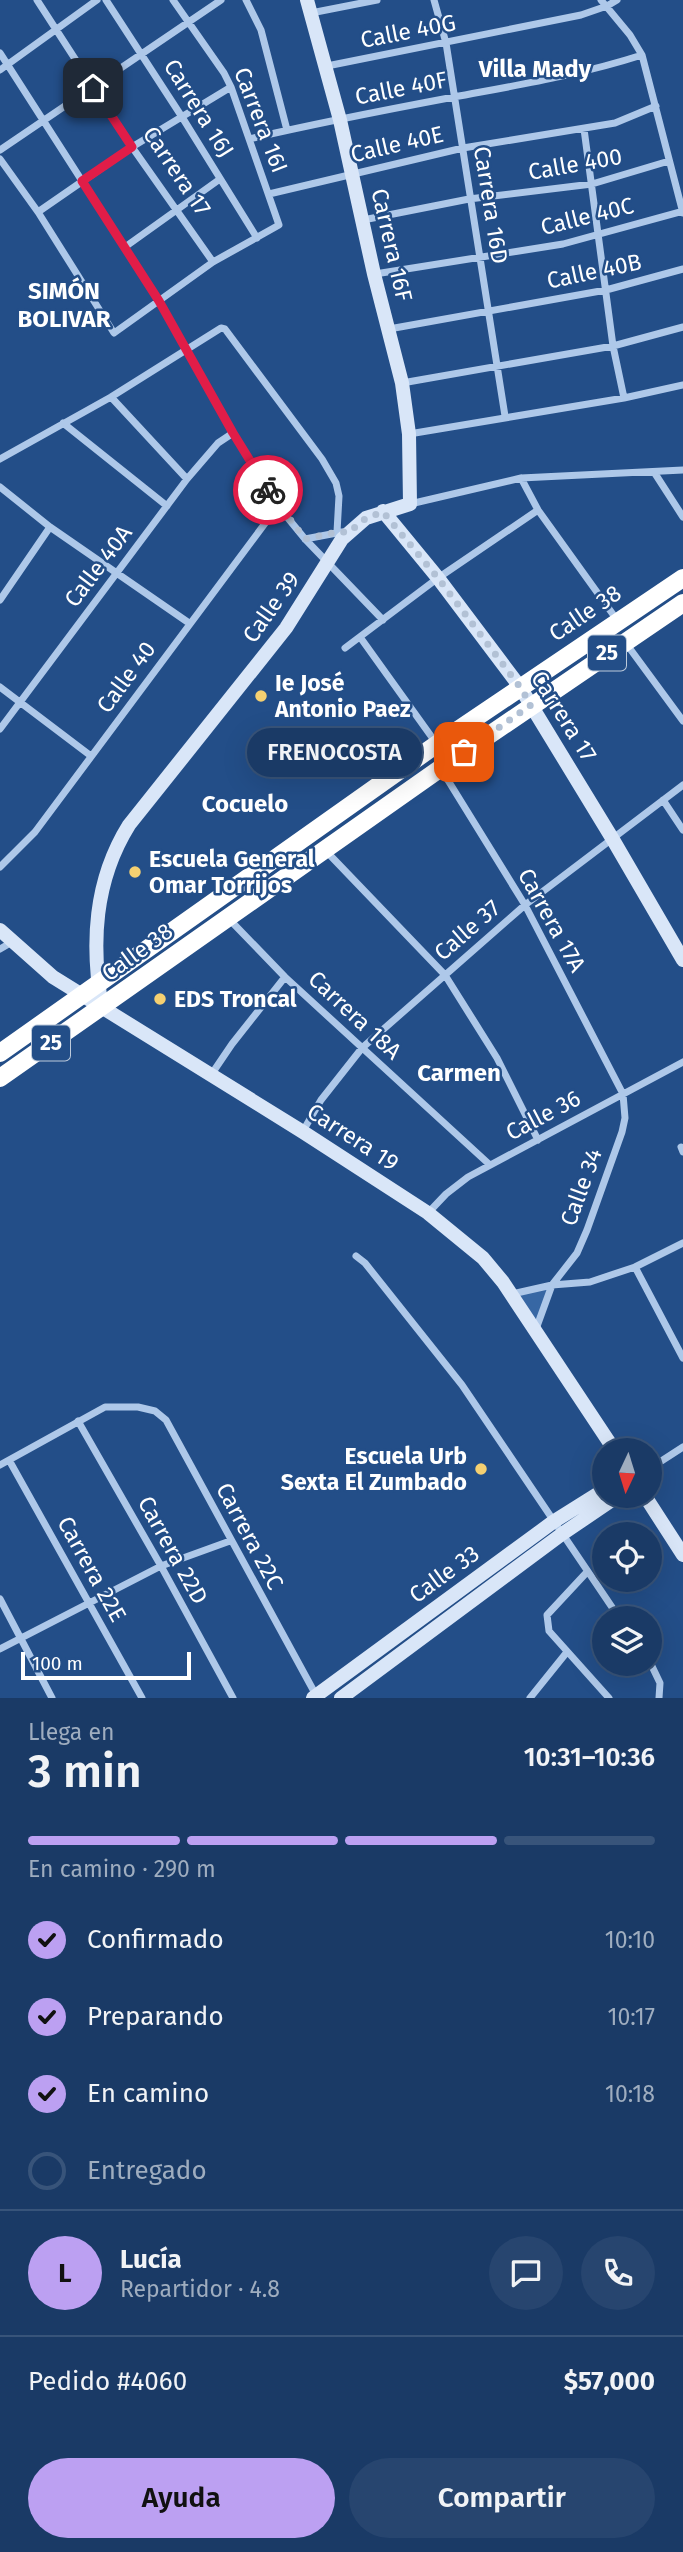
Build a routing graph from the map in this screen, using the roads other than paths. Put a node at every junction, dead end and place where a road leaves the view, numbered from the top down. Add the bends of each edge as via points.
1 (37, 0) edge
2 (97, 0) edge
3 (106, 0) edge
4 (173, 0) edge
5 (221, 0) edge
6 (246, 0) edge
7 (377, 0) edge
8 (434, 0) edge
9 (617, 0) edge
10 (604, 3) edge
11 (309, 7) edge
12 (189, 23) junction
13 (55, 30) junction
14 (446, 43) junction
15 (0, 53) edge
16 (142, 53) junction
17 (642, 55) junction
18 (7, 64) junction
19 (327, 66) junction
20 (0, 70) edge
21 (93, 88) junction
22 (231, 88) junction
23 (455, 97) junction
24 (656, 106) junction
25 (183, 117) junction
26 (340, 120) junction
27 (45, 121) junction
28 (584, 129) junction
29 (287, 130) junction
30 (249, 139) junction
31 (132, 147) junction
32 (463, 149) junction
33 (0, 150) edge
34 (0, 159) edge
35 (669, 161) junction
36 (353, 173) junction
37 (220, 179) junction
38 (82, 181) junction
39 (592, 184) junction
40 (269, 194) junction
41 (469, 199) junction
42 (175, 211) junction
43 (683, 211) edge
44 (37, 212) junction
45 (363, 220) junction
46 (598, 236) junction
47 (257, 238) junction
48 (125, 247) junction
49 (480, 258) junction
50 (213, 262) junction
51 (683, 269) edge
52 (374, 274) junction
53 (606, 290) junction
54 (159, 301) junction
55 (488, 311) junction
56 (683, 327) edge
57 (388, 330) junction
58 (613, 346) junction
59 (186, 350) junction
60 (498, 365) junction
61 (402, 383) junction
62 (683, 384) edge
63 (111, 397) junction
64 (624, 398) junction
65 (506, 416) junction
66 (63, 423) junction
67 (233, 433) junction
68 (409, 434) junction
69 (0, 459) edge
70 (683, 470) edge
71 (654, 472) junction
72 (521, 478) junction
73 (187, 479) junction
74 (0, 487) edge
75 (410, 504) junction
76 (167, 506) junction
77 (278, 506) junction
78 (538, 510) junction
79 (383, 512) junction
80 (683, 517) edge
81 (50, 527) junction
82 (343, 532) junction
83 (305, 539) junction
84 (327, 562) junction
85 (117, 574) junction
86 (438, 578) junction
87 (683, 578) edge
88 (0, 600) edge
89 (683, 603) edge
90 (383, 620) junction
91 (617, 621) junction
92 (189, 623) junction
93 (360, 637) junction
94 (624, 642) junction
95 (345, 648) dead end
96 (0, 687) edge
97 (520, 687) junction
98 (21, 702) junction
99 (531, 705) junction
100 (683, 721) edge
101 (0, 729) edge
102 (437, 744) junction
103 (91, 756) junction
104 (441, 768) junction
105 (683, 785) edge
106 (663, 800) junction
107 (683, 830) edge
108 (612, 838) junction
109 (325, 850) junction
110 (0, 867) edge
111 (525, 905) junction
112 (228, 918) junction
113 (0, 930) edge
114 (6, 945) edge
115 (683, 960) edge
116 (445, 975) junction
117 (285, 977) junction
118 (98, 985) junction
119 (83, 996) junction
120 (102, 1008) junction
121 (362, 1048) junction
122 (0, 1053) edge
123 (683, 1062) edge
124 (211, 1075) junction
125 (0, 1078) edge
126 (623, 1094) junction
127 (303, 1132) junction
128 (538, 1140) junction
129 (490, 1165) junction
130 (428, 1213) junction
131 (683, 1243) edge
132 (356, 1256) dead end
133 (635, 1267) junction
134 (552, 1285) junction
135 (512, 1294) junction
136 (536, 1329) junction
137 (683, 1358) edge
138 (78, 1421) junction
139 (607, 1438) edge
140 (683, 1447) edge
141 (9, 1460) junction
142 (662, 1461) edge
143 (0, 1465) edge
144 (592, 1500) edge
145 (596, 1508) edge
146 (653, 1508) edge
147 (558, 1528) junction
148 (230, 1541) junction
149 (683, 1555) edge
150 (161, 1566) junction
151 (587, 1572) junction
152 (0, 1599) edge
153 (90, 1604) junction
154 (611, 1606) edge
155 (19, 1639) junction
156 (0, 1649) edge
157 (567, 1652) junction
158 (349, 1673) junction
159 (657, 1676) edge
160 (358, 1686) junction
161 (315, 1697) edge
162 (52, 1698) edge
163 (142, 1698) edge
164 (233, 1698) edge
165 (341, 1698) edge
166 (530, 1698) edge
167 (609, 1698) edge
168 (659, 1698) edge

1 - 13 street, Carrera 17
2 - 13 street
3 - 16 street, Carrera 16J
4 - 12 street, Carrera 16I
5 - 12 street
6 - 29 street via 261,30
7 - 11 street
8 - 14 street, Carrera 16D
9 - 10 street, Calle 40G
10 - 14 street, Calle 40G via 581,15
10 - 17 street
11 - 19 street, Carrera 16F
12 - 16 street
12 - 22 street, Carrera 16I
13 - 18 street
13 - 21 street, Carrera 17
14 - 19 street, Calle 40G
14 - 23 street, Carrera 16D
15 - 18 street
16 - 21 street
16 - 25 street, Carrera 16J
17 - 23 street, Calle 40F via 531,85
17 - 24 street
18 - 20 street
18 - 27 street
19 - 26 street, Carrera 16F
21 - 27 street
21 - 31 street, Carrera 17
22 - 25 street
22 - 30 street, Carrera 16I
23 - 26 street, Calle 40F
23 - 32 street, Carrera 16D
24 - 28 street, Calle 40E via 615,123
24 - 35 street
25 - 31 street
25 - 37 street, Carrera 16J
26 - 29 street, Calle 40F
26 - 36 street, Carrera 16F
27 - 33 street
27 - 38 street
28 - 32 street, Calle 40E
28 - 39 street
29 - 30 street, Calle 40F
30 - 40 street, Carrera 16I
31 - 38 street
31 - 42 street, Carrera 17
32 - 36 street, Calle 40E
32 - 41 street, Carrera 16D
34 - 44 street
35 - 39 street, Calle 400
35 - 43 street
36 - 40 street, Calle 40E
36 - 45 street, Carrera 16F
37 - 42 street
37 - 47 street, Carrera 16J
38 - 44 street
38 - 48 street
39 - 41 street, Calle 400
39 - 46 street
40 - 47 street, Carrera 16I via 279,225
41 - 45 street, Calle 400
41 - 49 street, Carrera 16D
42 - 48 street
42 - 50 street, Carrera 17
43 - 46 street, Calle 40C
44 - 54 street via 114,333
45 - 52 street, Carrera 16F
46 - 49 street, Calle 40C
46 - 53 street
47 - 50 street
48 - 54 street
49 - 52 street, Calle 40C
49 - 55 street, Carrera 16D
50 - 54 street
51 - 53 street, Calle 40B
52 - 57 street, Carrera 16F
53 - 55 street, Calle 40B
53 - 58 street
54 - 59 street
55 - 57 street, Calle 40B
55 - 60 street, Carrera 16D
56 - 58 street
57 - 61 street, Carrera 16F
58 - 60 street
58 - 64 street
59 - 63 street
59 - 67 street
59 - 82 street via 221,328 229,333 336,483
60 - 61 street
60 - 65 street, Carrera 16D
61 - 68 street, Carrera 16F
62 - 64 street
63 - 66 street
63 - 73 street
64 - 65 street
65 - 68 street
66 - 69 street
66 - 76 street
67 - 73 street, Calle 40A via 218,443
67 - 77 street
68 - 75 street, Carrera 16F
70 - 71 street, Calle 39
71 - 72 street, Calle 39
71 - 80 street
72 - 75 street, Calle 39
72 - 78 street
73 - 76 street, Calle 40A
74 - 81 street
75 - 79 street, Calle 39
76 - 85 street, Calle 40A
77 - 83 street
77 - 92 street, Calle 40
78 - 86 street
78 - 91 street
79 - 82 street, Calle 39
79 - 86 street, Carrera 17
81 - 85 street
81 - 88 street
82 - 83 street
82 - 84 street, Calle 39
83 - 84 street
84 - 90 street
84 - 118 street, Calle 39 via 286,628 119,841 101,896
85 - 92 street
85 - 98 street, Calle 40A
86 - 90 street
86 - 97 street, Carrera 17
87 - 91 highway, Calle 38 / 25
89 - 94 highway, Calle 38 / 25
90 - 93 street
91 - 97 highway, Calle 38 / 25
92 - 103 street, Calle 40
93 - 95 street
93 - 102 street
94 - 99 highway, Calle 38 / 25
94 - 100 street
96 - 98 street
97 - 99 street, Carrera 17
97 - 102 highway, Calle 38 / 25
98 - 101 street, Calle 40A
98 - 103 street
99 - 104 highway, Calle 38 / 25
99 - 108 street, Carrera 17
102 - 118 highway, Calle 38 / 25
103 - 110 street, Calle 40 via 35,832
104 - 109 highway, Calle 38 / 25
104 - 111 street, Carrera 17A
105 - 106 street, Calle 37
106 - 107 street
106 - 108 street, Calle 37
108 - 111 street, Calle 37
108 - 115 street, Carrera 17
109 - 112 highway, Calle 38 / 25
109 - 116 street
111 - 116 street, Calle 37
111 - 126 street, Carrera 17A
112 - 117 street, Carrera 18A
112 - 120 highway, Calle 38 / 25
113 - 114 street, Carrera 19
114 - 119 street, Carrera 19
116 - 121 street, Calle 37
116 - 128 street via 497,1058
117 - 121 street, Carrera 18A
117 - 124 street
118 - 119 highway, Calle 38 / 25
118 - 120 street, Calle 39
119 - 120 street, Carrera 19
119 - 122 highway, Calle 38 / 25
120 - 124 street, Carrera 19
120 - 125 highway, Calle 38 / 25
121 - 127 street, Calle 37 via 321,1100
121 - 129 street, Carrera 18A
123 - 126 street, Calle 36
124 - 127 street, Carrera 19
126 - 128 street, Calle 36
126 - 134 street, Calle 34 via 622,1132 587,1230 577,1253
127 - 130 street, Carrera 19
128 - 129 street, Calle 36
129 - 130 street, Calle 36 via 446,1194
130 - 135 street, Carrera 19 via 483,1258
131 - 133 street
132 - 147 street via 462,1385
133 - 134 street via 590,1282
133 - 137 street
134 - 135 street
134 - 136 street, Calle 34
135 - 136 street, Carrera 19
136 - 139 street, Carrera 19
138 - 141 street
138 - 148 street, Carrera 22C via 105,1407 155,1411 166,1420
138 - 150 street, Carrera 22D
140 - 142 street
141 - 143 street
141 - 153 street, Carrera 22E
144 - 147 street, Calle 33
145 - 147 street, Calle 33
146 - 149 street
147 - 151 street
147 - 158 street, Calle 33
147 - 160 street, Calle 33
148 - 150 street
148 - 161 street, Carrera 22C
150 - 153 street
150 - 164 street, Carrera 22D
151 - 154 street
151 - 157 street via 547,1615 550,1631
152 - 155 street
153 - 155 street
153 - 163 street, Carrera 22E
155 - 156 street
155 - 162 street
157 - 166 street
157 - 167 street
158 - 160 street
158 - 161 street, Calle 33
159 - 168 street
160 - 165 street, Calle 33

